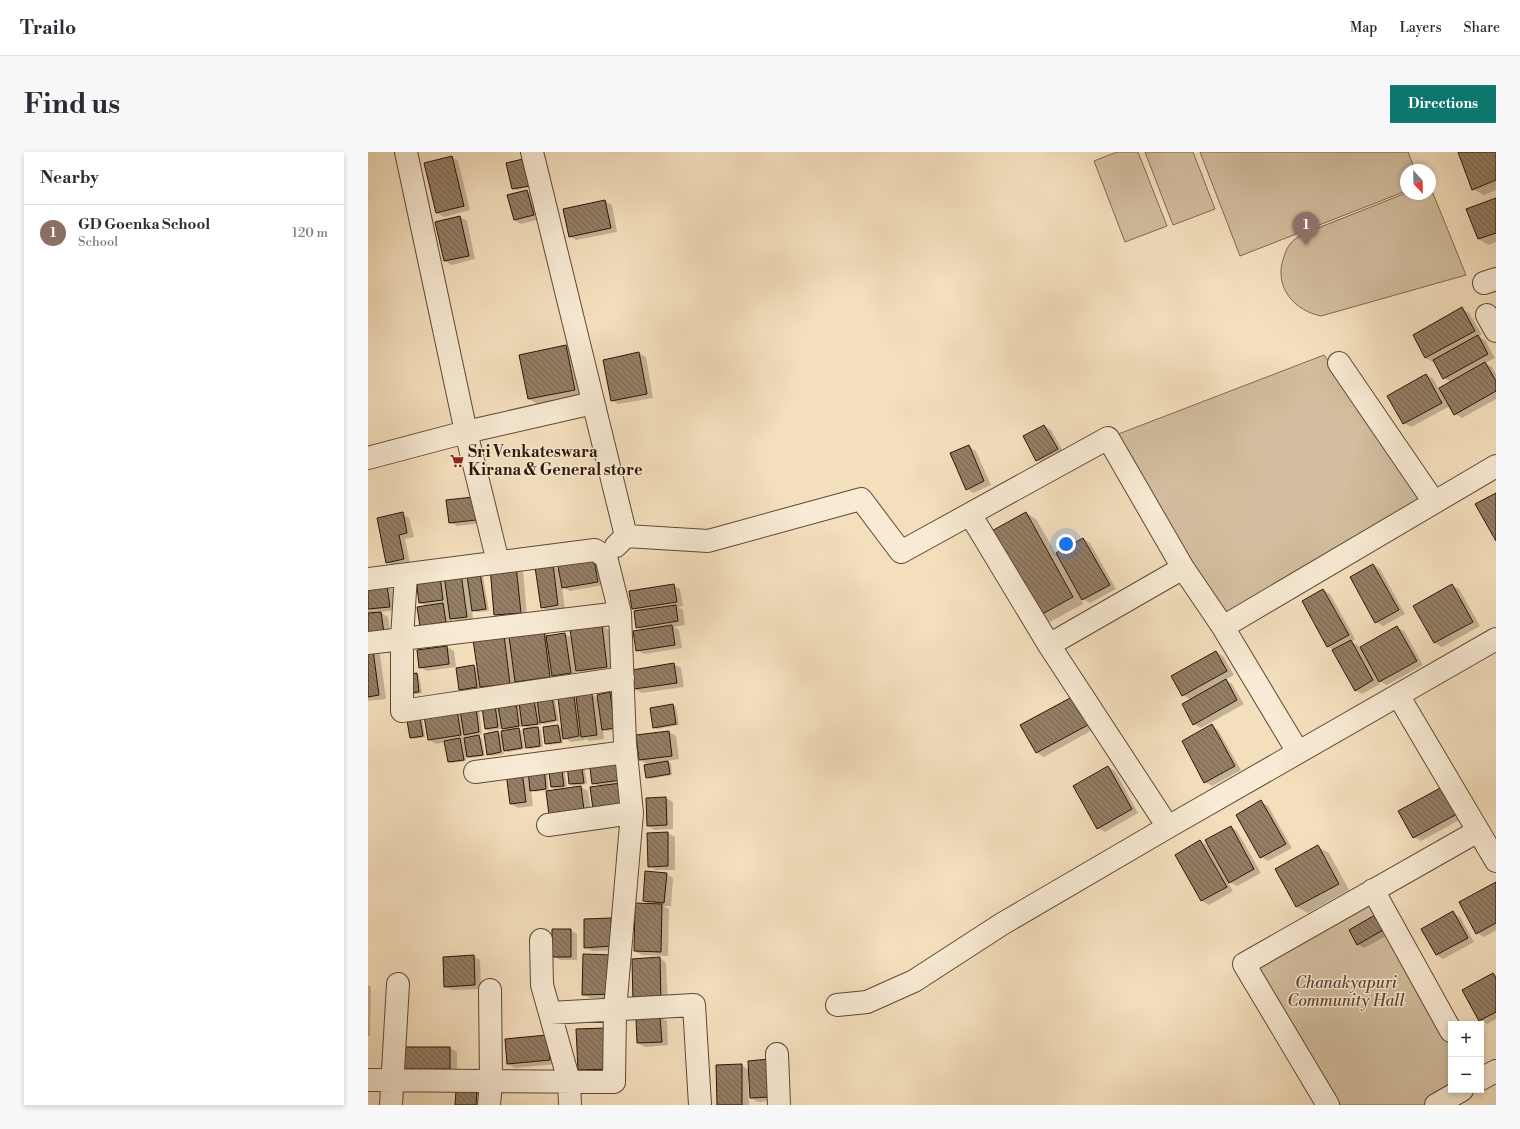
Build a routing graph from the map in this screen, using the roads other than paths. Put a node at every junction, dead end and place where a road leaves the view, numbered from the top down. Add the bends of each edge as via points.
1 (406, 152) edge
2 (532, 152) edge
3 (1339, 363) dead end
4 (593, 403) junction
5 (466, 432) junction
6 (368, 458) edge
7 (1496, 466) edge
8 (1434, 502) junction
9 (970, 514) junction
10 (626, 536) junction
11 (606, 557) junction
12 (498, 562) junction
13 (1183, 568) junction
14 (406, 575) junction
15 (368, 579) edge
16 (620, 613) junction
17 (1223, 627) junction
18 (402, 638) junction
19 (1496, 639) edge
20 (368, 642) edge
21 (1049, 645) junction
22 (623, 678) junction
23 (1398, 695) junction
24 (626, 752) junction
25 (1298, 752) junction
26 (475, 772) dead end
27 (632, 813) junction
28 (548, 825) dead end
29 (1168, 827) junction
30 (1478, 831) junction
31 (1496, 861) edge
32 (1373, 890) junction
33 (541, 940) dead end
34 (398, 984) dead end
35 (490, 990) dead end
36 (837, 1004) dead end
37 (615, 1010) junction
38 (550, 1013) junction
39 (1448, 1026) edge
40 (777, 1054) dead end
41 (1496, 1071) edge
42 (1484, 1077) edge
43 (368, 1080) edge
44 (393, 1080) junction
45 (491, 1081) junction
46 (569, 1081) junction
47 (1457, 1093) edge
48 (391, 1105) edge
49 (489, 1105) edge
50 (570, 1105) edge
51 (700, 1105) edge
52 (779, 1105) edge
53 (1328, 1105) edge
54 (1436, 1105) edge

1 - 5 street
2 - 4 street
3 - 8 street
4 - 5 street
4 - 10 street
5 - 6 street
5 - 12 street
7 - 8 street
8 - 17 street
9 - 10 street via 901,552 861,499 708,541
9 - 13 street via 1108,438
9 - 21 street
10 - 11 street
11 - 12 street via 595,550
11 - 16 street
12 - 14 street
13 - 17 street
13 - 21 street
14 - 15 street
14 - 18 street
16 - 18 street
16 - 22 street
17 - 25 street
18 - 20 street
18 - 22 street via 402,711
19 - 23 street
21 - 29 street
22 - 24 street
23 - 25 street
23 - 30 street
24 - 26 street
24 - 27 street
25 - 29 street
27 - 28 street
27 - 37 street
29 - 36 street via 1002,924 914,980 867,1002
30 - 31 street
30 - 32 street
32 - 39 street
32 - 53 street via 1244,964
33 - 38 street via 542,985
34 - 44 street
35 - 45 street
37 - 38 street
37 - 46 street via 614,1082
37 - 51 street via 694,1005
38 - 46 street
40 - 52 street
41 - 42 street
43 - 44 street
44 - 45 street
44 - 48 street
45 - 46 street
45 - 49 street
46 - 50 street
47 - 54 street

